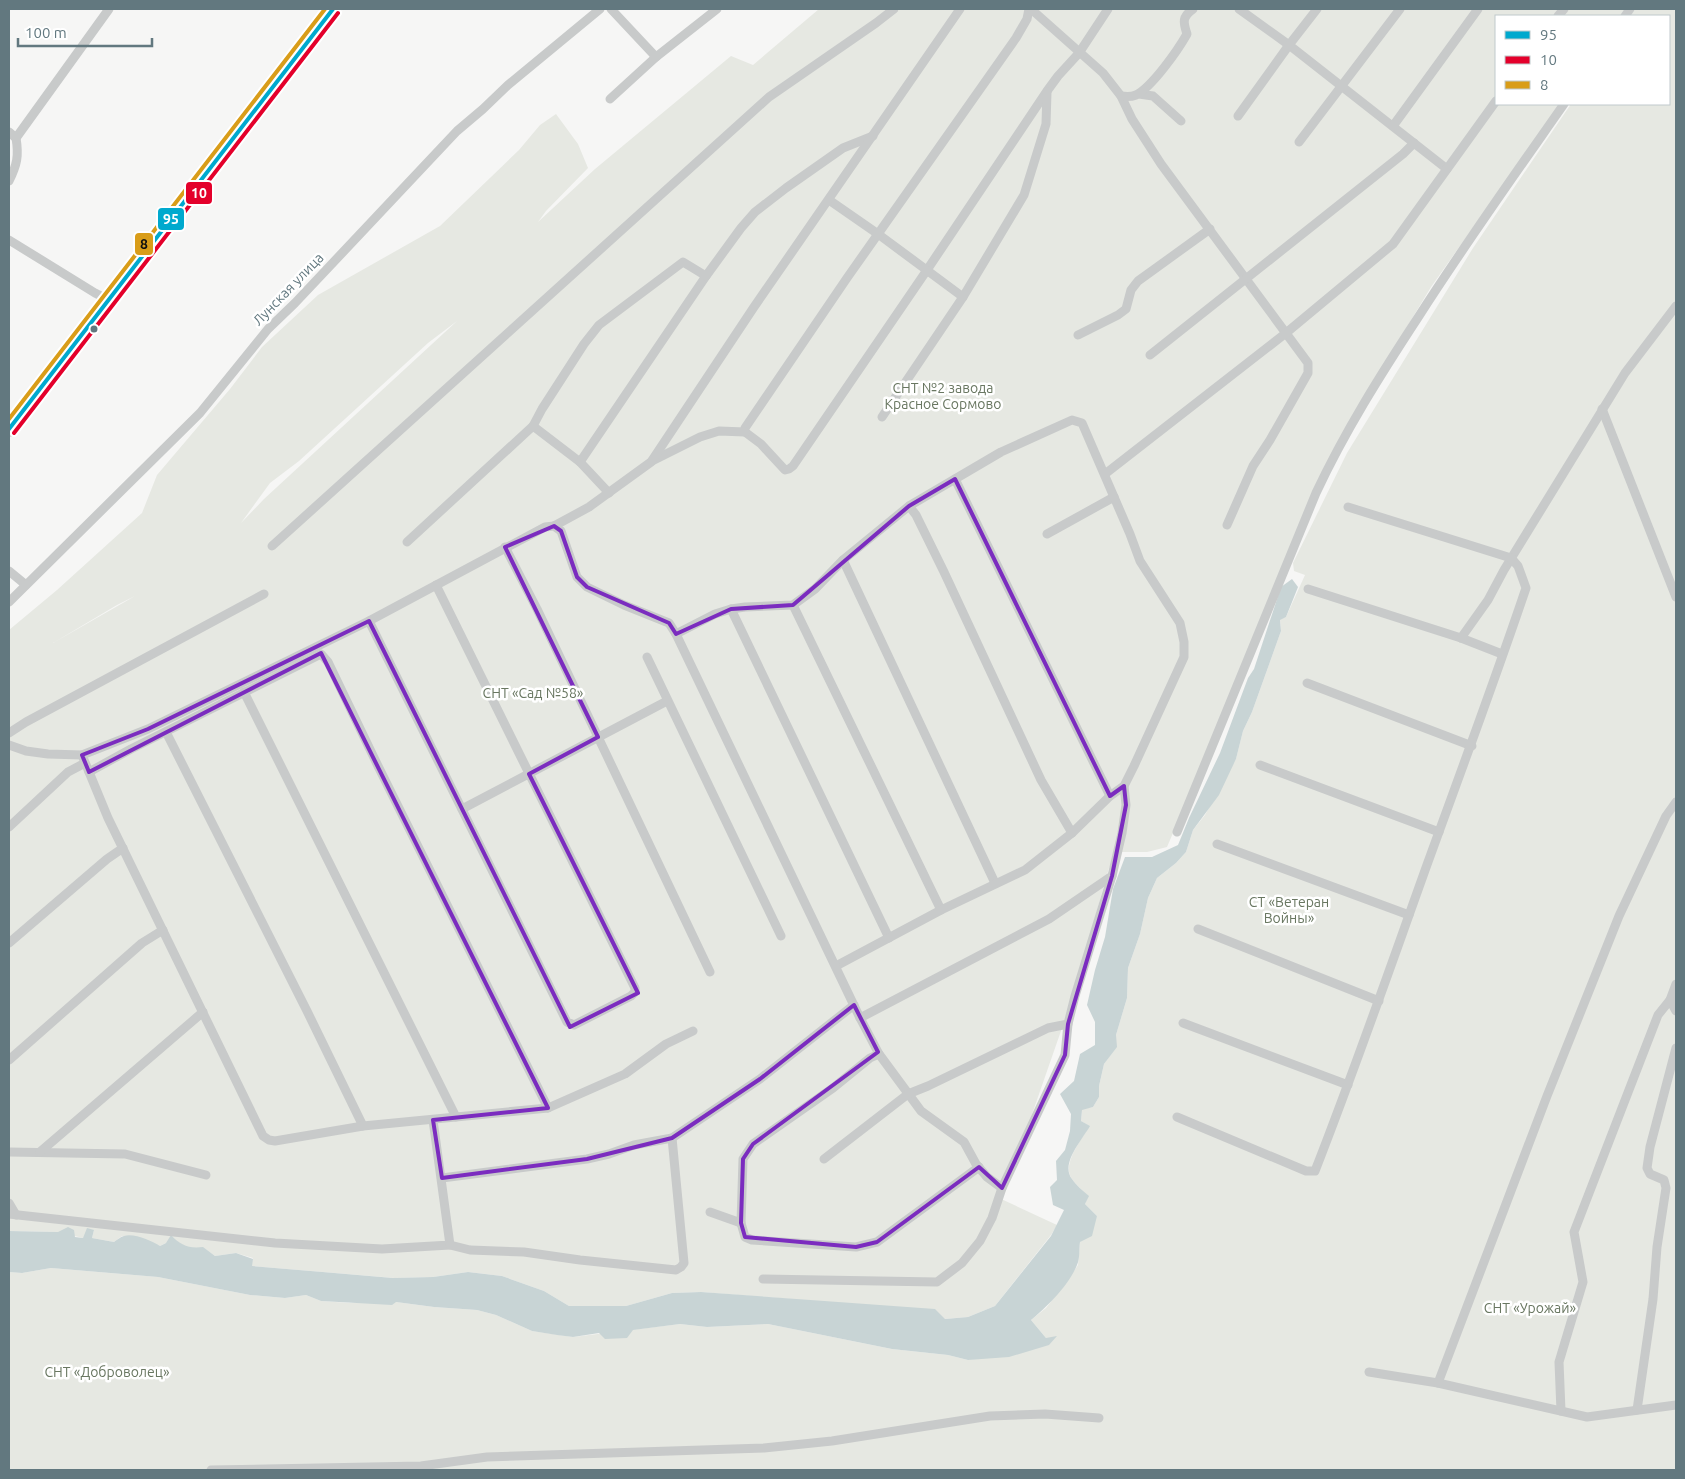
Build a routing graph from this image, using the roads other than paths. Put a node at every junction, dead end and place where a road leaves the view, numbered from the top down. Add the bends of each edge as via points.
1 (109, 9) edge
2 (333, 9) edge
3 (600, 9) edge
4 (611, 9) edge
5 (717, 9) edge
6 (894, 9) edge
7 (960, 9) edge
8 (1030, 9) edge
9 (1108, 9) edge
10 (1193, 9) edge
11 (1240, 9) edge
12 (1317, 9) edge
13 (1400, 9) edge
14 (1478, 9) edge
15 (1289, 45) junction
16 (1079, 53) junction
17 (656, 57) junction
18 (1341, 85) junction
19 (1047, 91) junction
20 (1139, 94) junction
21 (1121, 96) junction
22 (610, 99) dead end
23 (1495, 102) edge
24 (1563, 105) edge
25 (1238, 116) dead end
26 (1181, 121) dead end
27 (1393, 126) junction
28 (12, 135) edge
29 (874, 136) junction
30 (1299, 142) dead end
31 (1414, 143) junction
32 (1447, 168) junction
33 (9, 181) edge
34 (829, 200) junction
35 (1210, 229) junction
36 (878, 234) junction
37 (9, 240) edge
38 (927, 270) junction
39 (706, 276) junction
40 (1246, 280) junction
41 (963, 297) junction
42 (109, 300) junction
43 (1676, 306) edge
44 (1286, 333) junction
45 (1078, 335) dead end
46 (1150, 355) dead end
47 (1602, 409) junction
48 (882, 417) dead end
49 (533, 426) junction
50 (9, 429) edge
51 (745, 432) junction
52 (580, 462) junction
53 (650, 462) junction
54 (1105, 474) junction
55 (954, 479) junction
56 (609, 492) junction
57 (1114, 497) junction
58 (909, 506) junction
59 (1348, 507) dead end
60 (1227, 525) dead end
61 (554, 526) junction
62 (1047, 534) dead end
63 (407, 542) dead end
64 (272, 546) dead end
65 (505, 547) junction
66 (1512, 558) junction
67 (843, 560) junction
68 (9, 571) edge
69 (26, 585) junction
70 (436, 585) junction
71 (1308, 589) dead end
72 (264, 594) dead end
73 (1676, 598) edge
74 (9, 602) edge
75 (793, 605) junction
76 (731, 609) junction
77 (369, 621) junction
78 (676, 634) junction
79 (1461, 638) junction
80 (1502, 654) junction
81 (647, 657) dead end
82 (1307, 682) dead end
83 (244, 692) junction
84 (667, 701) junction
85 (166, 732) junction
86 (9, 734) edge
87 (598, 737) junction
88 (9, 745) edge
89 (1472, 746) junction
90 (84, 759) junction
91 (1260, 765) dead end
92 (89, 772) junction
93 (529, 774) junction
94 (1124, 786) junction
95 (1110, 796) junction
96 (1676, 802) edge
97 (462, 810) junction
98 (9, 827) edge
99 (1177, 832) dead end
100 (1439, 832) junction
101 (1072, 833) junction
102 (1217, 844) dead end
103 (123, 848) junction
104 (1112, 876) junction
105 (996, 883) junction
106 (941, 910) junction
107 (1409, 915) junction
108 (1198, 929) dead end
109 (163, 930) junction
110 (781, 936) dead end
111 (889, 938) junction
112 (9, 943) edge
113 (836, 966) junction
114 (710, 972) dead end
115 (1676, 984) edge
116 (1670, 1000) junction
117 (1379, 1001) junction
118 (854, 1004) junction
119 (1676, 1011) edge
120 (203, 1012) junction
121 (860, 1018) junction
122 (1183, 1022) dead end
123 (1068, 1024) junction
124 (693, 1031) dead end
125 (1676, 1048) edge
126 (879, 1054) junction
127 (9, 1060) edge
128 (1348, 1085) junction
129 (908, 1094) junction
130 (548, 1108) junction
131 (456, 1117) junction
132 (1177, 1117) dead end
133 (432, 1120) junction
134 (363, 1126) junction
135 (672, 1138) junction
136 (9, 1152) edge
137 (40, 1152) junction
138 (824, 1159) dead end
139 (979, 1167) junction
140 (206, 1175) dead end
141 (442, 1178) junction
142 (1002, 1188) junction
143 (9, 1204) edge
144 (710, 1212) dead end
145 (12, 1214) edge
146 (741, 1223) junction
147 (450, 1245) junction
148 (763, 1279) dead end
149 (1369, 1372) dead end
150 (1438, 1383) junction
151 (1676, 1405) edge
152 (1637, 1410) junction
153 (1561, 1411) junction
154 (1099, 1418) dead end
155 (211, 1470) edge

1 - 28 street
2 - 42 main road
3 - 69 street, Лунская улица via 457,131 268,329 200,414
4 - 17 street
5 - 17 street
6 - 64 street via 769,97
7 - 29 street
8 - 16 street
8 - 36 street via 1016,38
9 - 16 street
10 - 20 street via 1184,17 1187,34 1177,51
11 - 15 street
12 - 15 street
13 - 18 street
14 - 27 street
15 - 18 street
15 - 25 street
16 - 19 street
16 - 21 street via 1103,73
17 - 22 street
18 - 27 street
18 - 30 street
19 - 38 street
19 - 41 street via 1046,124 1024,195
20 - 21 street
20 - 26 street via 1153,96
21 - 35 street via 1161,164
23 - 32 street
24 - 99 street via 1448,270 1372,387 1332,459
27 - 31 street
28 - 33 street via 17,147 17,165
29 - 34 street
29 - 39 street via 843,148 755,212
31 - 32 street
31 - 40 street
32 - 44 street via 1392,244
34 - 36 street
34 - 53 street
35 - 40 street
35 - 45 street via 1138,281 1131,290 1126,309
36 - 38 street
36 - 51 street
37 - 42 street
38 - 41 street
38 - 51 street via 789,469 782,468 769,451
39 - 49 street via 683,262 599,325
39 - 52 street
40 - 44 street
40 - 46 street
41 - 48 street
42 - 50 main road
43 - 47 street
44 - 54 street
44 - 60 street via 1308,363 1308,373 1253,466
47 - 66 street
47 - 73 street
49 - 52 street
49 - 63 street
51 - 53 street via 718,430
52 - 56 street
53 - 56 street
54 - 55 street via 1082,423 1072,420 1001,452
54 - 57 street
55 - 58 street
55 - 95 street
56 - 61 street
57 - 62 street
57 - 94 street via 1140,561 1180,623 1184,642 1184,657 1175,679
58 - 67 street
58 - 101 street via 1041,780
59 - 66 street
61 - 65 street via 545,527
61 - 78 street via 561,531 577,577 587,586 669,623
65 - 70 street
65 - 87 street
66 - 79 street
66 - 80 street via 1526,588
67 - 75 street via 815,589
67 - 105 street
68 - 69 street
69 - 74 street, Лунская улица
70 - 77 street
70 - 93 street
71 - 79 street
72 - 86 street
75 - 76 street
75 - 106 street
76 - 78 street
76 - 111 street
77 - 90 street
77 - 97 street
78 - 113 street
79 - 80 street
80 - 89 street
81 - 84 street
82 - 89 street
83 - 85 street
83 - 130 street via 317,655 321,654 328,662
83 - 131 street
84 - 87 street
84 - 110 street
85 - 92 street
85 - 134 street
87 - 93 street
87 - 114 street
88 - 90 street via 26,751
89 - 100 street
90 - 92 street
90 - 98 street
91 - 100 street
92 - 103 street
93 - 97 street
93 - 97 street via 635,988 631,996 574,1025 567,1022
94 - 95 street
94 - 104 street via 1126,805
95 - 101 street
96 - 150 street via 1666,816 1619,916
100 - 107 street
101 - 105 street via 1025,870
102 - 107 street
103 - 109 street
103 - 112 street via 107,858
104 - 121 street via 1049,919
104 - 123 street
105 - 106 street
106 - 111 street
107 - 117 street
108 - 117 street
109 - 120 street
109 - 127 street via 142,943
111 - 113 street
113 - 118 street
115 - 116 street
116 - 119 street
116 - 153 street via 1658,1015 1574,1232 1583,1282 1559,1362
117 - 128 street
118 - 121 street
118 - 135 street via 760,1079
120 - 134 street via 263,1136 275,1141
120 - 137 street
121 - 126 street
122 - 128 street
123 - 129 street via 1048,1028
123 - 142 street via 1065,1055
124 - 130 street via 666,1044 625,1074
125 - 152 street via 1647,1168 1650,1174 1664,1180 1666,1188
126 - 129 street
126 - 146 street via 753,1144 742,1159
128 - 132 street via 1315,1171 1306,1171
129 - 138 street
129 - 139 street via 921,1110 964,1142
130 - 131 street
131 - 133 street
133 - 134 street
133 - 141 street
135 - 141 street via 587,1159
135 - 147 street via 684,1263 676,1270 524,1252 470,1250
136 - 137 street
137 - 140 street via 125,1154
139 - 142 street
139 - 146 street via 878,1242 856,1247 752,1240 745,1237
141 - 147 street
142 - 148 street via 980,1241 962,1263 938,1282
143 - 145 street
144 - 146 street
145 - 147 street via 275,1243 382,1249
149 - 150 street
150 - 153 street
151 - 152 street
152 - 153 street via 1587,1417
154 - 155 street via 1045,1414 990,1416 832,1441 764,1448 487,1457 421,1466

